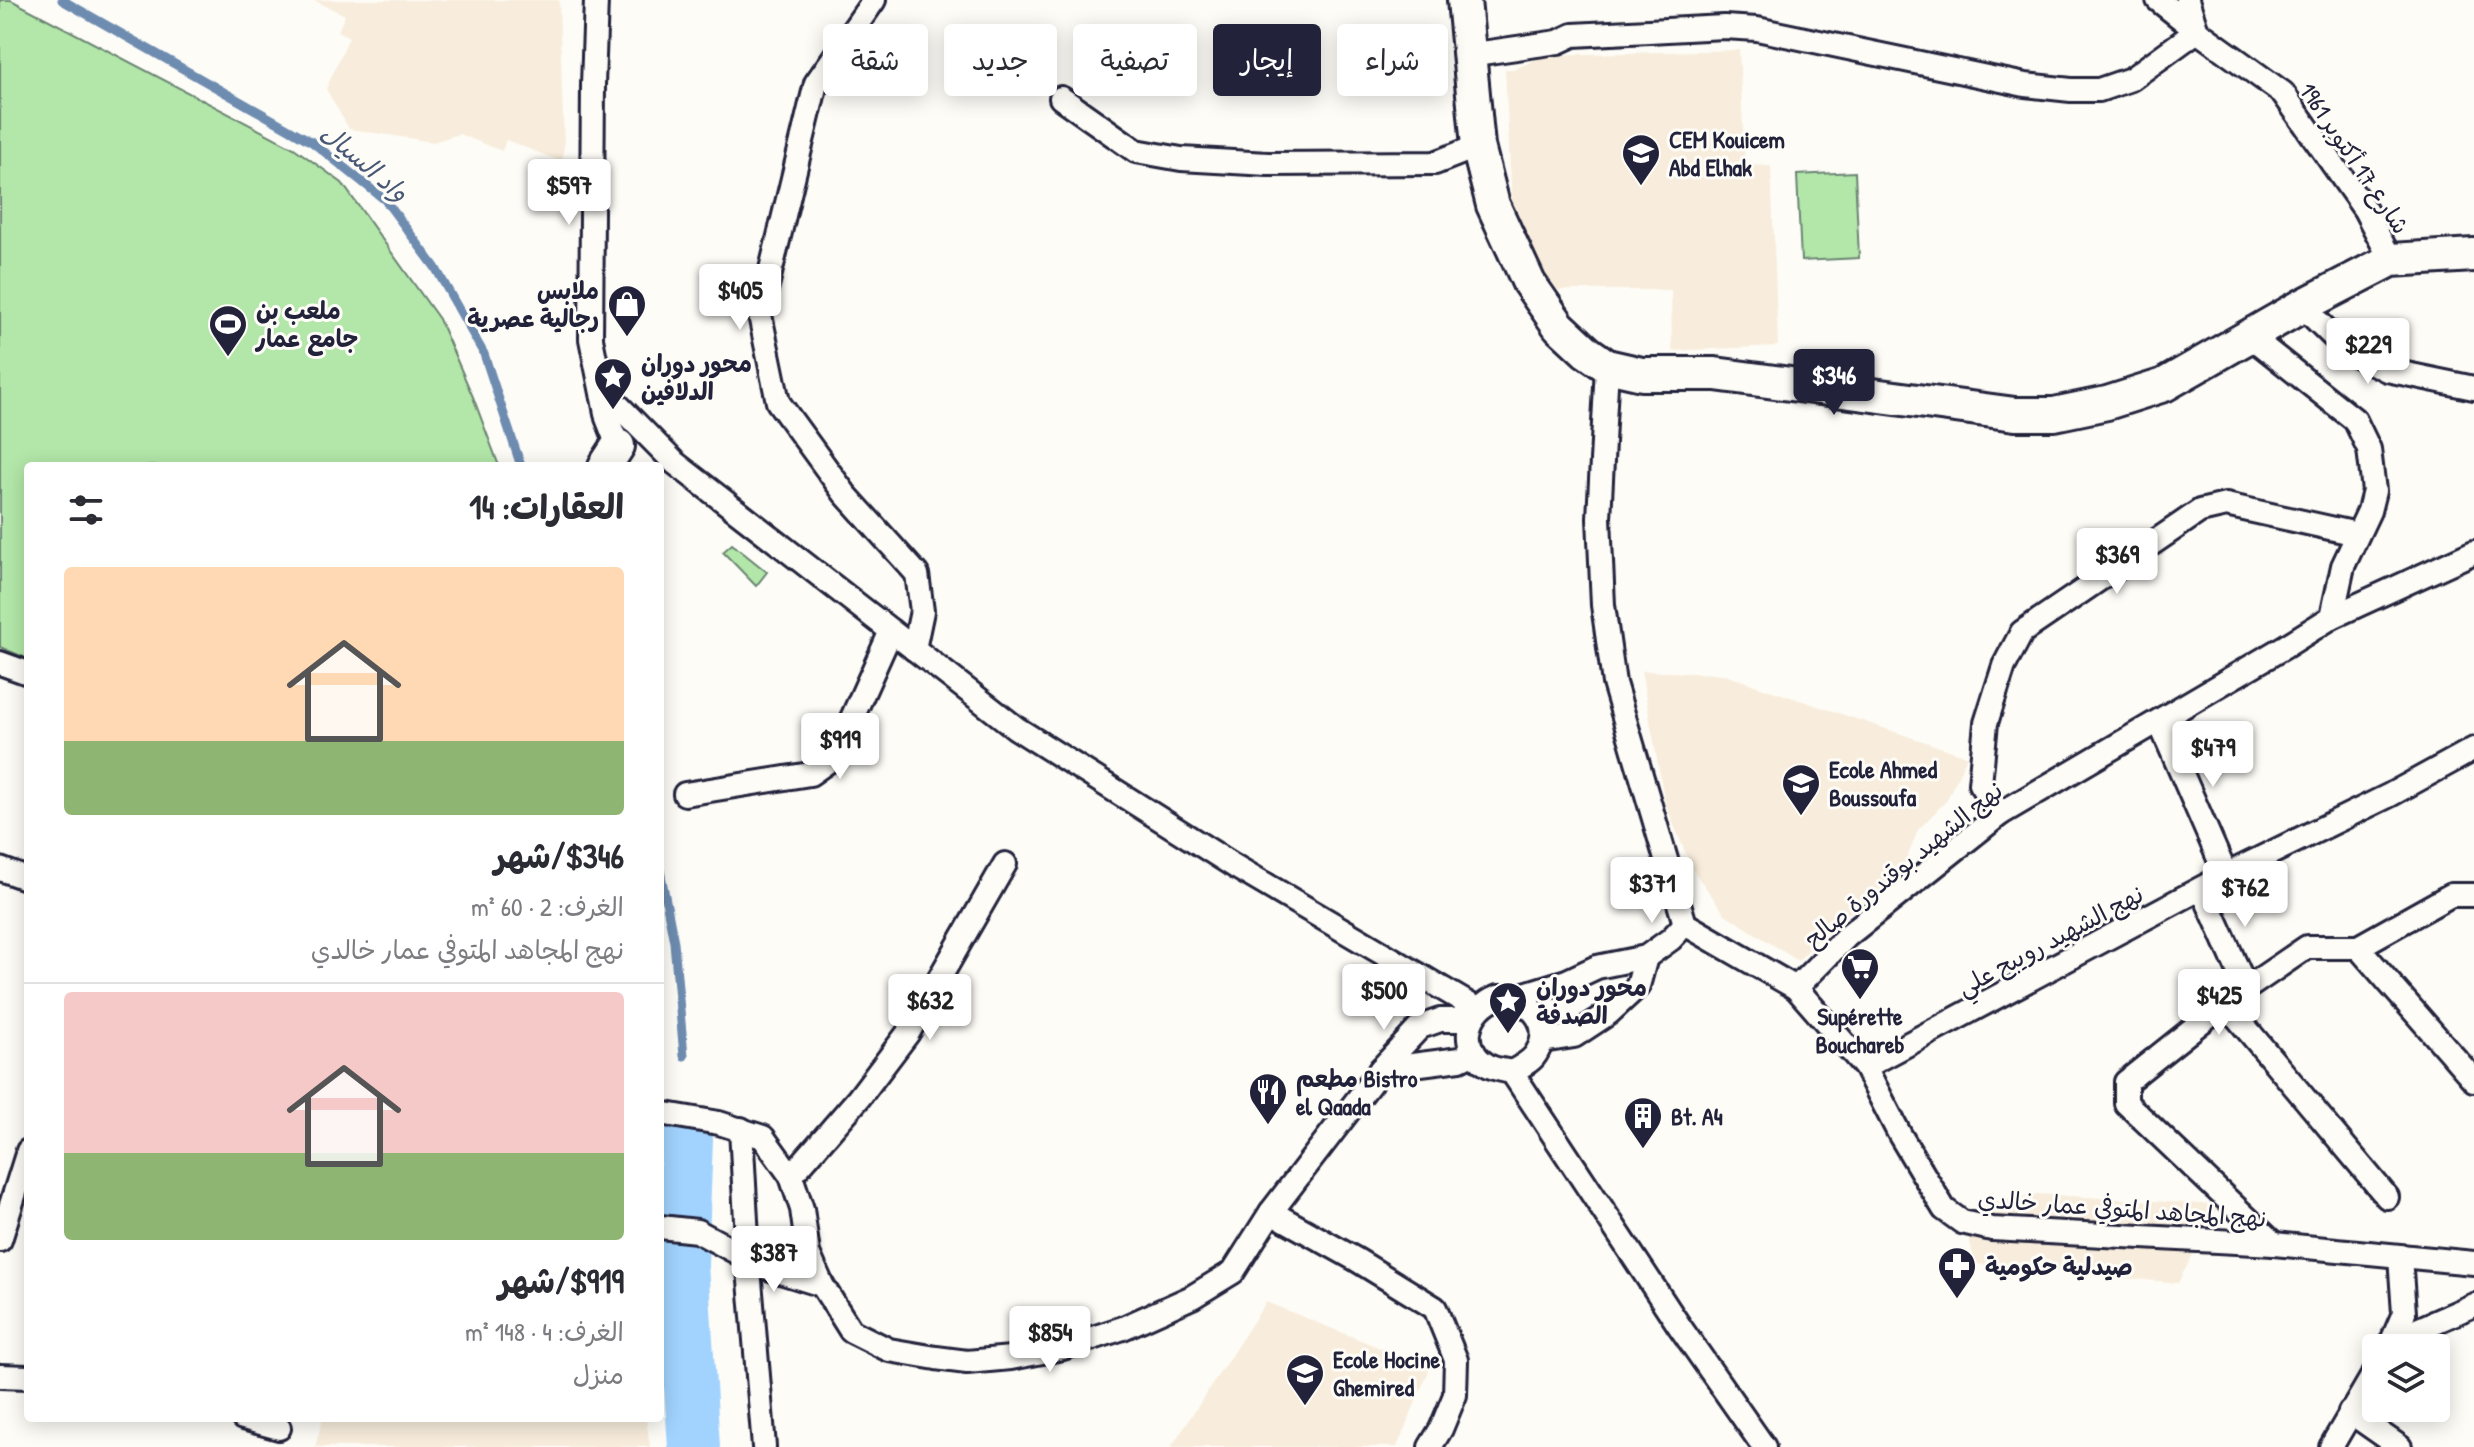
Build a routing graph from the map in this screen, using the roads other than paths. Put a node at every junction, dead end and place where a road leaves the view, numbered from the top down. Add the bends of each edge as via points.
1 (596, 0) edge
2 (874, 0) edge
3 (1464, 0) edge
4 (2158, 0) edge
5 (2187, 0) edge
6 (2197, 31) junction
7 (1468, 55) junction
8 (1061, 98) dead end
9 (1478, 146) junction
10 (2474, 255) edge
11 (2391, 260) junction
12 (2302, 306) junction
13 (2251, 337) junction
14 (1607, 366) junction
15 (2474, 388) edge
16 (602, 389) junction
17 (613, 459) edge
18 (2357, 534) junction
19 (2474, 552) edge
20 (2332, 617) junction
21 (891, 631) junction
22 (914, 649) junction
23 (0, 663) edge
24 (24, 672) edge
25 (2159, 721) junction
26 (2474, 749) edge
27 (685, 794) dead end
28 (2000, 814) junction
29 (1005, 864) dead end
30 (0, 869) edge
31 (2226, 875) junction
32 (24, 878) edge
33 (2202, 889) junction
34 (2474, 895) edge
35 (1685, 924) junction
36 (2358, 947) junction
37 (1646, 957) junction
38 (1796, 988) junction
39 (2246, 988) junction
40 (1515, 997) junction
41 (2225, 1003) junction
42 (1474, 1015) junction
43 (1542, 1041) junction
44 (1474, 1052) junction
45 (1865, 1067) junction
46 (1381, 1069) junction
47 (1512, 1072) junction
48 (2474, 1080) edge
49 (664, 1114) edge
50 (730, 1126) junction
51 (24, 1157) edge
52 (791, 1176) junction
53 (8, 1182) edge
54 (2387, 1197) dead end
55 (1271, 1212) junction
56 (679, 1229) edge
57 (0, 1240) edge
58 (2274, 1244) junction
59 (748, 1257) junction
60 (2400, 1257) junction
61 (2474, 1263) edge
62 (822, 1285) junction
63 (2474, 1305) edge
64 (2396, 1334) edge
65 (2413, 1334) edge
66 (0, 1376) edge
67 (24, 1377) edge
68 (2362, 1393) edge
69 (2350, 1412) junction
70 (254, 1422) edge
71 (279, 1431) edge
72 (764, 1447) edge
73 (1430, 1447) edge
74 (1764, 1447) edge
75 (2331, 1447) edge
76 (2400, 1447) edge

1 - 16 street via 591,339
2 - 22 street via 816,83 760,315 778,402 845,494 917,574 922,611
3 - 7 main road
4 - 6 street, شارع 17 أكتوبر 1961
5 - 6 street
6 - 7 street via 2131,79 2099,90 2025,85 1757,29 1724,27 1567,36 1558,42
6 - 11 street, شارع 17 أكتوبر 1961 via 2283,93 2365,210
7 - 9 main road
8 - 9 street via 1136,151 1181,159 1435,163
9 - 14 main road via 1493,205 1529,283 1559,326
10 - 11 main road
11 - 12 main road
12 - 13 main road
12 - 15 street via 2348,351 2387,370
13 - 14 main road via 2164,385 2054,414 2015,414 1715,374 1642,374
13 - 18 street via 2355,420 2369,449 2374,491
14 - 35 street via 1599,518 1603,605 1614,683
16 - 17 street
16 - 21 street via 675,463
18 - 20 street via 2343,566
18 - 28 street via 2226,505 2200,511 2022,632 2004,666 1986,723 1980,784
19 - 20 street, نهج الشهيد بوقندورة صالح
20 - 25 street, نهج الشهيد بوقندورة صالح
21 - 22 street
21 - 27 street via 827,762 810,774
22 - 42 street via 1016,728
23 - 24 street
25 - 28 street, نهج الشهيد بوقندورة صالح
25 - 31 street
26 - 31 street, نهج الشهيد رويبح علي
28 - 38 street, نهج الشهيد بوقندورة صالح via 1847,936
29 - 52 street via 908,1033
30 - 32 street
31 - 33 street, نهج الشهيد رويبح علي
33 - 39 street
33 - 45 street, نهج الشهيد رويبح علي
34 - 36 street via 2451,895
35 - 37 street
35 - 38 street, نهج المجاهد المتوفي عمار خالدي
36 - 39 street via 2307,947
36 - 48 street
37 - 40 street via 1597,967
37 - 43 street via 1638,986 1609,1013 1574,1036
38 - 45 street, نهج المجاهد المتوفي عمار خالدي
39 - 41 street
40 - 42 street via 1486,1001
40 - 43 street via 1539,1017
41 - 54 street
41 - 58 street via 2126,1082 2126,1103
42 - 44 street via 1468,1032
42 - 46 street via 1420,1027
43 - 47 street via 1530,1061
44 - 46 street via 1460,1059
44 - 47 street via 1484,1064
45 - 58 street, نهج المجاهد المتوفي عمار خالدي via 1928,1186 1944,1209 1962,1222 1992,1229
46 - 55 street
47 - 74 street
49 - 50 street
50 - 52 street via 763,1137
50 - 59 street
51 - 53 street
52 - 62 street via 808,1253
53 - 57 street
55 - 62 street via 1233,1272 1192,1297 1123,1328 1011,1358 967,1362 889,1350 851,1331
55 - 73 street via 1435,1308 1456,1360 1455,1395
56 - 59 street
58 - 60 street, نهج المجاهد المتوفي عمار خالدي
59 - 62 street
59 - 72 street
60 - 61 street, نهج المجاهد المتوفي عمار خالدي
60 - 64 street via 2404,1313
63 - 65 street
66 - 67 street
68 - 69 street
69 - 75 street
69 - 76 street
70 - 71 street

